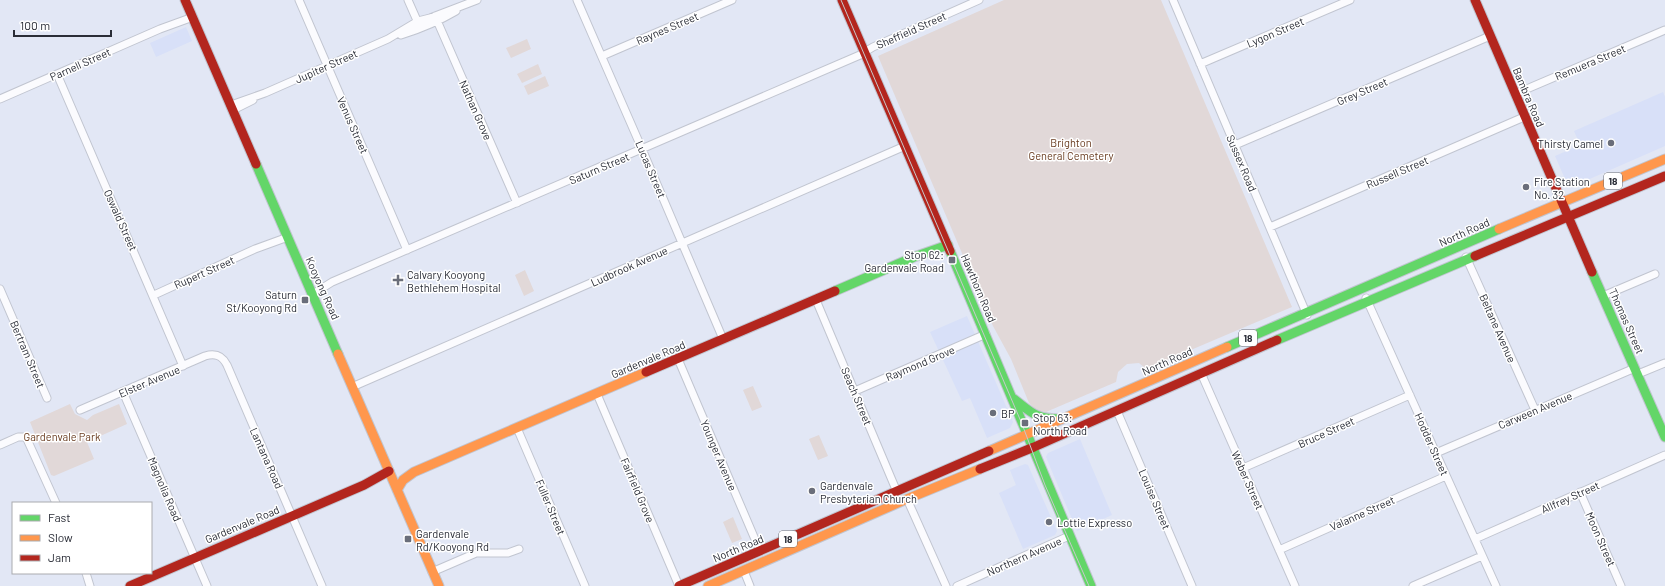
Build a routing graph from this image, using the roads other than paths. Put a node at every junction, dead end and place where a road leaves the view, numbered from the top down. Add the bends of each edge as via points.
1 (185, 0) edge
2 (299, 0) edge
3 (408, 0) edge
4 (477, 0) edge
5 (577, 0) edge
6 (732, 0) edge
7 (842, 0) edge
8 (979, 0) edge
9 (1173, 0) edge
10 (1350, 0) edge
11 (1475, 0) edge
12 (192, 15) junction
13 (437, 19) junction
14 (419, 24) junction
15 (1665, 30) edge
16 (1490, 36) junction
17 (865, 52) junction
18 (602, 56) junction
19 (1200, 64) junction
20 (327, 65) junction
21 (56, 74) junction
22 (1515, 94) junction
23 (0, 99) edge
24 (232, 108) junction
25 (1524, 117) junction
26 (1235, 145) junction
27 (906, 146) junction
28 (642, 150) junction
29 (1665, 159) edge
30 (1665, 176) edge
31 (1561, 202) junction
32 (517, 203) junction
33 (1567, 216) junction
34 (1508, 226) junction
35 (1270, 227) junction
36 (287, 235) junction
37 (1513, 239) junction
38 (946, 242) junction
39 (682, 243) junction
40 (1462, 246) junction
41 (408, 250) junction
42 (1467, 259) junction
43 (1655, 274) dead end
44 (0, 289) edge
45 (1361, 289) junction
46 (312, 291) junction
47 (154, 295) junction
48 (1603, 296) junction
49 (816, 300) junction
50 (1367, 301) junction
51 (1306, 313) junction
52 (1311, 325) junction
53 (986, 334) junction
54 (723, 340) junction
55 (218, 355) joint
56 (678, 359) junction
57 (1665, 363) edge
58 (184, 366) junction
59 (1636, 371) junction
60 (1201, 373) junction
61 (352, 387) junction
62 (854, 391) junction
63 (123, 392) junction
64 (597, 394) junction
65 (1410, 395) junction
66 (47, 398) dead end
67 (1012, 398) junction
68 (80, 410) dead end
69 (1535, 410) junction
70 (1117, 411) junction
71 (1061, 419) junction
72 (1662, 422) edge
73 (517, 428) junction
74 (1028, 434) junction
75 (1665, 437) edge
76 (0, 445) edge
77 (1032, 448) junction
78 (988, 451) junction
79 (1436, 453) junction
80 (1665, 455) edge
81 (995, 464) junction
82 (1243, 468) junction
83 (390, 474) junction
84 (1446, 476) junction
85 (398, 490) junction
86 (898, 492) junction
87 (1580, 492) junction
88 (908, 499) junction
89 (56, 502) edge
90 (292, 516) junction
91 (1069, 536) junction
92 (1474, 539) junction
93 (519, 549) dead end
94 (1279, 550) junction
95 (760, 551) junction
96 (1482, 556) junction
97 (195, 558) junction
98 (744, 570) junction
99 (432, 572) junction
100 (86, 574) edge
101 (90, 586) edge
102 (94, 586) edge
103 (130, 586) edge
104 (207, 586) edge
105 (322, 586) edge
106 (439, 586) edge
107 (585, 586) edge
108 (679, 586) edge
109 (708, 586) edge
110 (750, 586) edge
111 (946, 586) edge
112 (957, 586) edge
113 (1091, 586) edge
114 (1192, 586) edge
115 (1294, 586) edge
116 (1413, 586) edge
117 (1496, 586) edge
118 (1621, 586) edge

1 - 12 main road, Kooyong Road
2 - 20 street, Venus Street
3 - 14 street
4 - 13 street, Jupiter Street
5 - 18 street, Lucas Street
6 - 18 street, Raynes Street
7 - 17 main road, Hawthorn Road
8 - 17 street, Sheffield Street
9 - 19 street, Sussex Road
10 - 19 street, Lygon Street
11 - 16 main road, Bambra Road
12 - 21 street, Parnell Street
12 - 24 main road, Kooyong Road
13 - 14 street, Jupiter Street
13 - 32 street, Nathan Grove
14 - 20 street, Jupiter Street
15 - 22 street, Remuera Street
16 - 22 main road, Bambra Road
16 - 26 street, Grey Street
17 - 27 main road, Hawthorn Road
17 - 28 street, Saturn Street
18 - 28 street, Lucas Street
19 - 26 street, Sussex Road
20 - 24 street, Jupiter Street
20 - 41 street, Venus Street
21 - 23 street, Parnell Street
21 - 47 street, Oswald Street
22 - 25 main road, Bambra Road
24 - 36 main road, Kooyong Road
25 - 31 main road, Bambra Road
25 - 35 street, Russell Street
26 - 35 street, Sussex Road
27 - 38 main road, Hawthorn Road
27 - 39 street, Ludbrook Avenue
28 - 32 street, Saturn Street
28 - 39 street, Lucas Street
29 - 31 main road, North Road / 18
30 - 33 main road, North Road / 18
31 - 33 main road, Bambra Road
31 - 34 main road, North Road / 18
32 - 41 street, Saturn Street
33 - 37 main road, North Road / 18
33 - 48 main road, Thomas Street
34 - 37 main road
34 - 40 main road, North Road / 18
35 - 51 street, Sussex Road
36 - 46 main road, Kooyong Road
36 - 47 street, Rupert Street
37 - 42 main road, North Road / 18
38 - 49 main road, Gardenvale Road
38 - 53 main road, Hawthorn Road
39 - 54 street, Lucas Street
39 - 61 street, Ludbrook Avenue
40 - 42 street, Beltane Avenue
40 - 45 main road, North Road / 18
41 - 46 street, Saturn Street
42 - 50 main road, North Road / 18
42 - 69 street, Beltane Avenue
43 - 48 street
44 - 66 street, Bertram Street
45 - 50 street, Hodder Street
45 - 51 main road, North Road / 18
46 - 61 main road, Kooyong Road
47 - 58 street, Oswald Street
48 - 59 main road, Thomas Street
49 - 54 main road, Gardenvale Road
49 - 62 street, Seach Street
50 - 52 main road, North Road / 18
50 - 65 street, Hodder Street
51 - 52 street, Sussex Road
51 - 71 main road, North Road / 18
52 - 60 main road, North Road / 18
53 - 62 street, Raymond Grove
53 - 67 main road, Hawthorn Road
54 - 56 main road, Gardenvale Road
55 - 58 street, Elster Avenue via 210,355
55 - 90 street, Lantana Road via 227,365
56 - 64 main road, Gardenvale Road
56 - 95 street, Younger Avenue
57 - 59 street, Carween Avenue
58 - 63 street, Elster Avenue
59 - 69 street, Carween Avenue
59 - 72 main road, Thomas Street
60 - 70 main road, North Road / 18
60 - 82 street, Weber Street
61 - 83 main road, Kooyong Road
62 - 86 street, Seach Street
63 - 68 street, Elster Avenue
63 - 97 street, Magnolia Road
64 - 73 main road, Gardenvale Road
64 - 108 street, Fairfield Grove
65 - 79 street, Hodder Street
65 - 82 street, Bruce Street
67 - 71 main road via 1034,415 1046,419
67 - 74 main road, Hawthorn Road
69 - 79 street, Carween Avenue
70 - 77 main road, North Road / 18
70 - 114 street, Louise Street
71 - 74 main road, North Road / 18
72 - 75 main road, Thomas Street
73 - 85 main road, Gardenvale Road via 414,472 403,480
73 - 107 street, Fuller Street
74 - 77 main road, Hawthorn Road
74 - 78 main road, North Road / 18
76 - 89 street via 23,436 29,442
77 - 81 main road, North Road / 18
77 - 91 main road, Hawthorn Road
78 - 81 main road
78 - 86 main road, North Road / 18
79 - 84 street, Hodder Street
80 - 87 street, Allfrey Street
81 - 88 main road, North Road / 18
82 - 94 street, Weber Street
83 - 85 main road, Kooyong Road
83 - 90 main road, Gardenvale Road
84 - 92 street, Hodder Street
84 - 94 street, Valanne Street
85 - 99 main road, Kooyong Road
86 - 95 main road, North Road / 18
87 - 92 street, Allfrey Street
87 - 118 street, Moon Street
88 - 98 main road, North Road / 18
88 - 111 street
90 - 97 main road, Gardenvale Road
90 - 105 street, Lantana Road
91 - 112 street, Northern Avenue
91 - 113 main road, Hawthorn Road
92 - 96 street, Hodder Street
93 - 99 street via 508,553 476,553
94 - 115 street, Weber Street
95 - 108 main road, North Road / 18
96 - 116 street
96 - 117 street, Hodder Street
97 - 103 main road, Gardenvale Road
97 - 104 street, Magnolia Road
98 - 109 main road, North Road / 18
98 - 110 street
99 - 106 main road, Kooyong Road
100 - 101 street
100 - 102 street

